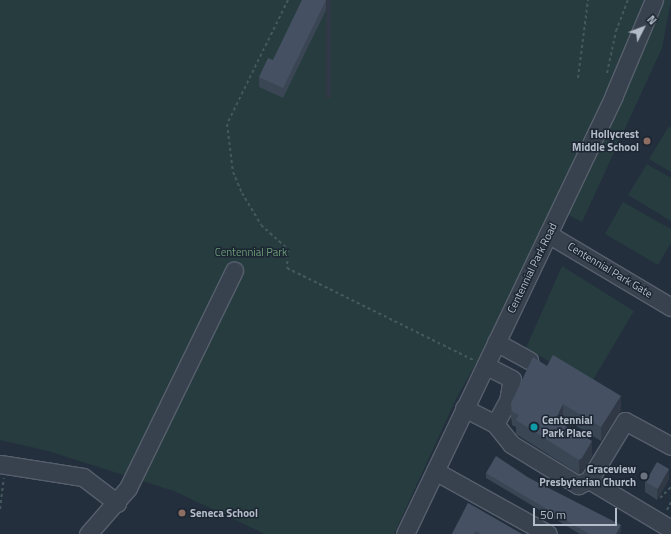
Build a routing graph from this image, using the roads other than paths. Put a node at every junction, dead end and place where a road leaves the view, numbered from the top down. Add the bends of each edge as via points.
1 (654, 0) edge
2 (548, 234) junction
3 (234, 271) dead end
4 (671, 307) edge
5 (496, 342) junction
6 (529, 360) dead end
7 (480, 363) junction
8 (464, 408) junction
9 (495, 424) junction
10 (671, 446) edge
11 (3, 465) edge
12 (435, 471) junction
13 (589, 480) junction
14 (117, 503) junction
15 (671, 529) edge
16 (88, 534) edge
17 (405, 534) edge
18 (548, 534) edge

1 - 2 street, Centennial Park Road via 643,30
2 - 4 street, Centennial Park Gate
2 - 5 street, Centennial Park Road
3 - 14 street via 128,488
5 - 6 street
5 - 7 street, Centennial Park Road
7 - 8 street, Centennial Park Road
7 - 9 street via 512,379 513,389
8 - 9 street
8 - 12 street, Centennial Park Road
9 - 13 street via 511,444 578,485
10 - 13 street via 625,421
11 - 14 street via 83,478
12 - 17 street, Centennial Park Road
12 - 18 street
13 - 15 street
14 - 16 street

